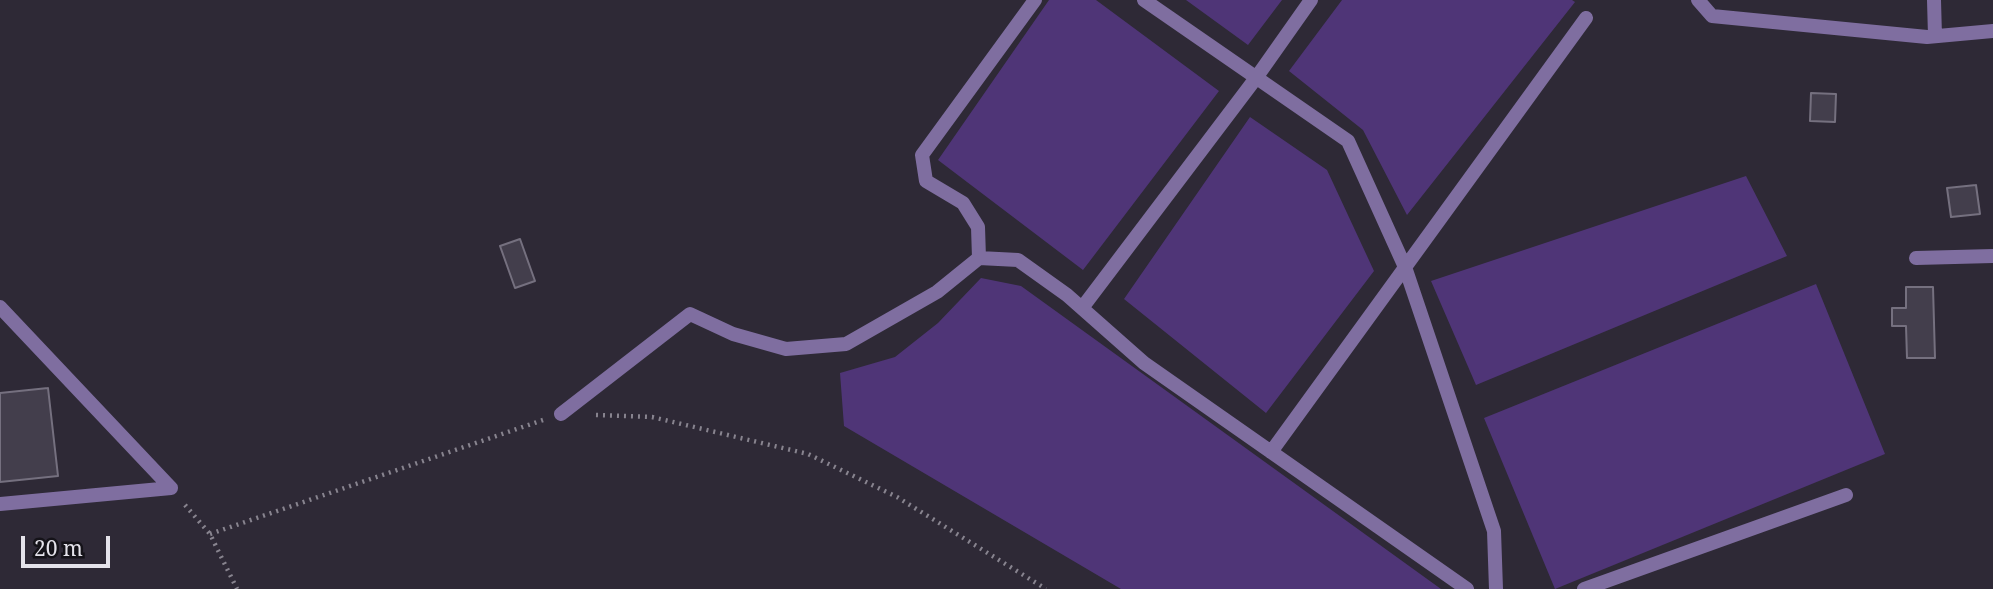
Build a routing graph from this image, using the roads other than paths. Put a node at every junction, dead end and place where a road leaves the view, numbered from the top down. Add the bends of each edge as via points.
1 (1035, 0) edge
2 (1143, 0) edge
3 (1311, 0) edge
4 (1698, 0) edge
5 (1934, 0) edge
6 (1586, 18) dead end
7 (1993, 31) edge
8 (1934, 36) junction
9 (1256, 78) junction
10 (1993, 256) edge
11 (979, 258) junction
12 (1916, 258) dead end
13 (1405, 268) junction
14 (0, 307) edge
15 (1082, 308) junction
16 (561, 414) road end
17 (1272, 452) junction
18 (1846, 495) dead end
19 (0, 504) edge
20 (1467, 589) edge
21 (1496, 589) edge
22 (1584, 589) edge

1 - 11 street via 922,155 926,181 963,203 978,227
2 - 9 street
3 - 9 street
4 - 8 street via 1712,16
5 - 8 street
6 - 13 street
7 - 8 street
9 - 13 street via 1348,141
9 - 15 street
10 - 12 street
11 - 15 street via 1018,260
11 - 16 street via 937,292 846,344 786,349 733,334 690,314
13 - 17 street
13 - 21 street via 1494,531
14 - 19 street via 170,488
15 - 17 street via 1144,363
17 - 20 street
18 - 22 street

